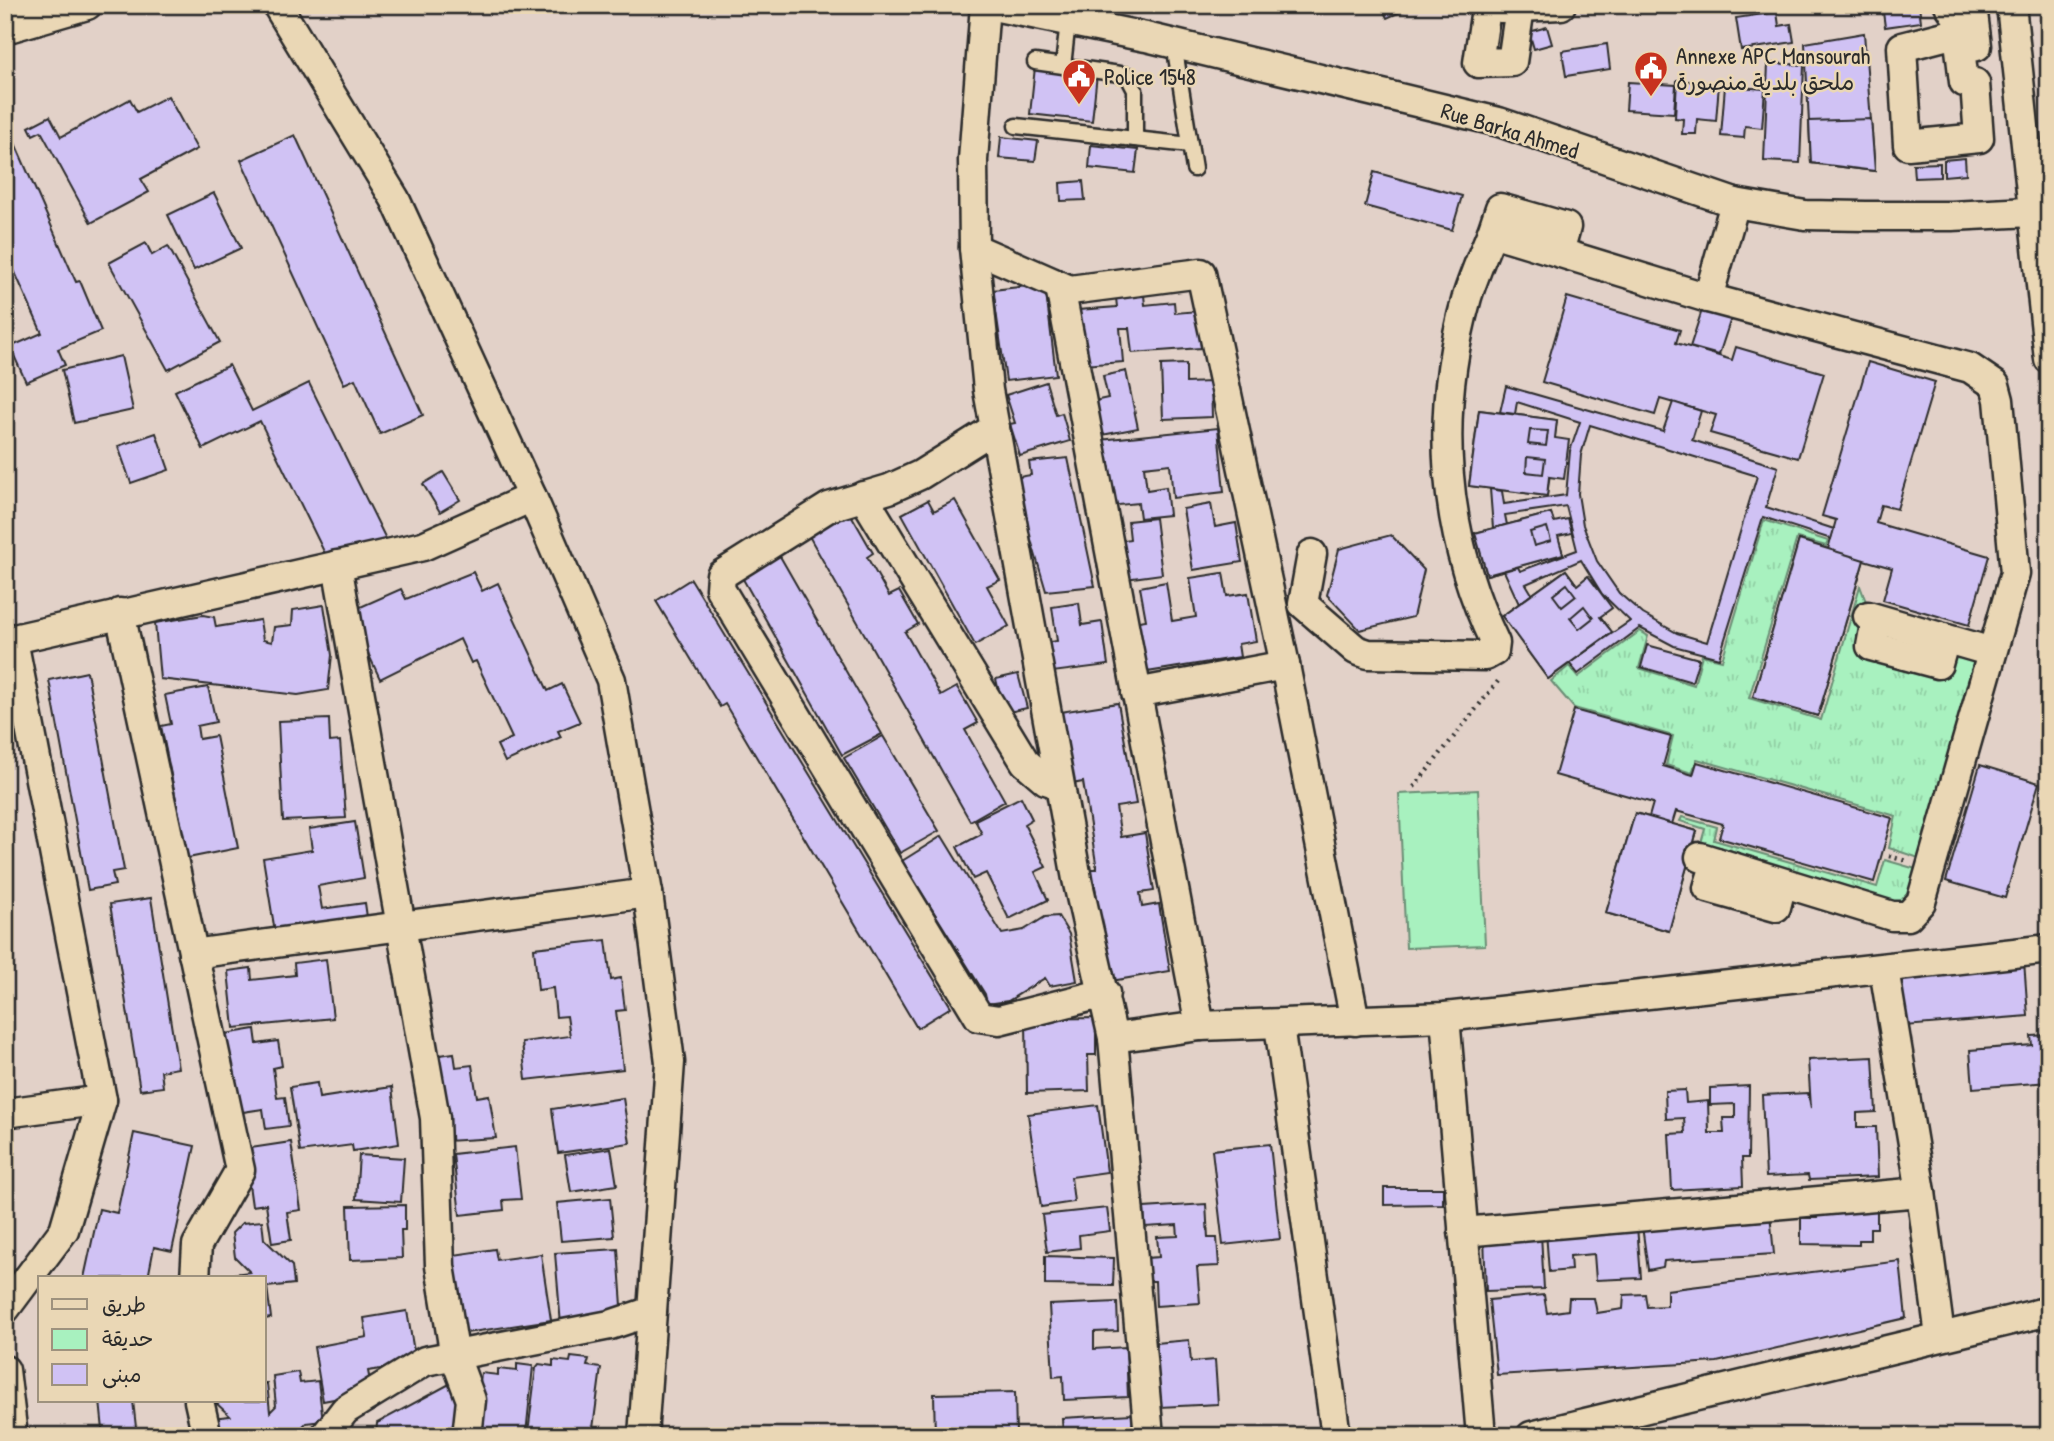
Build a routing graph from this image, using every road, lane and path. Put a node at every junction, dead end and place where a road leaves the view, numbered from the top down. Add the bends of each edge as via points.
1 (87, 5) edge
2 (277, 5) edge
3 (987, 5) edge
4 (1561, 5) edge
5 (2011, 5) edge
6 (1485, 7) edge
7 (1520, 7) junction
8 (1028, 9) edge
9 (1960, 10) edge
10 (1119, 19) edge
11 (1068, 21) junction
12 (5, 29) edge
13 (2015, 42) junction
14 (1174, 44) junction
15 (1977, 46) junction
16 (1035, 62) dead end
17 (1063, 66) junction
18 (1016, 126) dead end
19 (1135, 139) junction
20 (1189, 145) junction
21 (1194, 169) dead end
22 (1735, 203) junction
23 (2041, 211) edge
24 (974, 248) junction
25 (1060, 287) junction
26 (1707, 298) junction
27 (2049, 359) edge
28 (995, 428) junction
29 (863, 496) junction
30 (532, 497) junction
31 (1312, 554) dead end
32 (337, 565) junction
33 (120, 614) junction
34 (1872, 618) dead end
35 (9, 641) edge
36 (1494, 651) junction
37 (1992, 652) junction
38 (1285, 665) junction
39 (1136, 693) junction
40 (1059, 784) junction
41 (1414, 787) dead end
42 (1708, 860) dead end
43 (648, 893) junction
44 (400, 926) junction
45 (2049, 949) edge
46 (193, 954) junction
47 (1884, 969) junction
48 (1105, 993) junction
49 (1445, 1017) junction
50 (1355, 1021) junction
51 (1279, 1025) junction
52 (1200, 1026) junction
53 (1113, 1038) junction
54 (102, 1100) junction
55 (5, 1112) edge
56 (1921, 1192) junction
57 (1463, 1232) junction
58 (195, 1276) edge
59 (5, 1309) edge
60 (652, 1311) junction
61 (2049, 1311) edge
62 (1940, 1336) junction
63 (455, 1356) junction
64 (5, 1370) edge
65 (199, 1402) edge
66 (328, 1434) edge
67 (13, 1436) edge
68 (207, 1436) edge
69 (467, 1436) edge
70 (643, 1436) edge
71 (1149, 1436) edge
72 (1336, 1436) edge
73 (1481, 1436) edge
74 (1531, 1436) edge

1 - 12 street
2 - 30 street via 395,199
3 - 8 street, Rue Barka Ahmed
3 - 24 street via 973,160
4 - 7 street
5 - 13 street
6 - 7 street
6 - 7 street via 1478,63 1512,62
8 - 11 street, Rue Barka Ahmed
9 - 15 street
9 - 15 street via 1959,32 1902,47 1908,145 1979,138 1975,83 1964,82 1960,49
10 - 11 street, Rue Barka Ahmed
10 - 14 street, Rue Barka Ahmed
11 - 17 lane
13 - 15 street
13 - 23 street
14 - 20 lane
14 - 22 street, Rue Barka Ahmed via 1499,122
16 - 17 lane
17 - 19 lane via 1127,75 1135,90
18 - 19 lane
19 - 20 lane
20 - 21 lane
22 - 23 street, Rue Barka Ahmed via 1805,215
22 - 26 street
23 - 27 street
24 - 25 street
24 - 28 street
25 - 38 street via 1081,291 1201,273
25 - 39 street
26 - 36 street via 1559,252 1566,227 1500,208 1466,300 1448,417 1451,506 1458,544
26 - 37 street via 1970,368 1995,385 2016,563
28 - 29 street via 920,475
28 - 40 street
29 - 40 street via 1025,762 1036,774
29 - 48 street via 829,507 721,575 720,589 979,1017 999,1020
30 - 32 street via 423,546
30 - 43 street via 611,680
31 - 36 street via 1303,604 1356,650 1485,656
32 - 33 street
32 - 44 street
33 - 35 street
33 - 46 street
34 - 37 street via 1871,646 1938,664 1945,639
35 - 54 street
36 - 41 path via 1510,666
37 - 42 street via 1921,902 1908,916 1892,916 1782,883 1776,907 1708,888
38 - 39 street
38 - 50 street
39 - 52 street
40 - 48 street
43 - 44 street
43 - 60 street via 670,1062
44 - 46 street
44 - 63 street via 435,1118 440,1266
45 - 47 street
46 - 58 street via 240,1170 197,1245
47 - 49 street
47 - 56 street
48 - 53 street
49 - 50 street
49 - 57 street
50 - 51 street
51 - 52 street
51 - 72 street
52 - 53 street
53 - 71 street
54 - 55 street
54 - 59 street via 64,1230
56 - 57 street
56 - 62 street
57 - 73 street
60 - 63 street via 610,1325
60 - 70 street
61 - 62 street
62 - 74 street
63 - 66 street via 425,1362 345,1410
63 - 69 street via 471,1400
64 - 67 street
65 - 68 street

